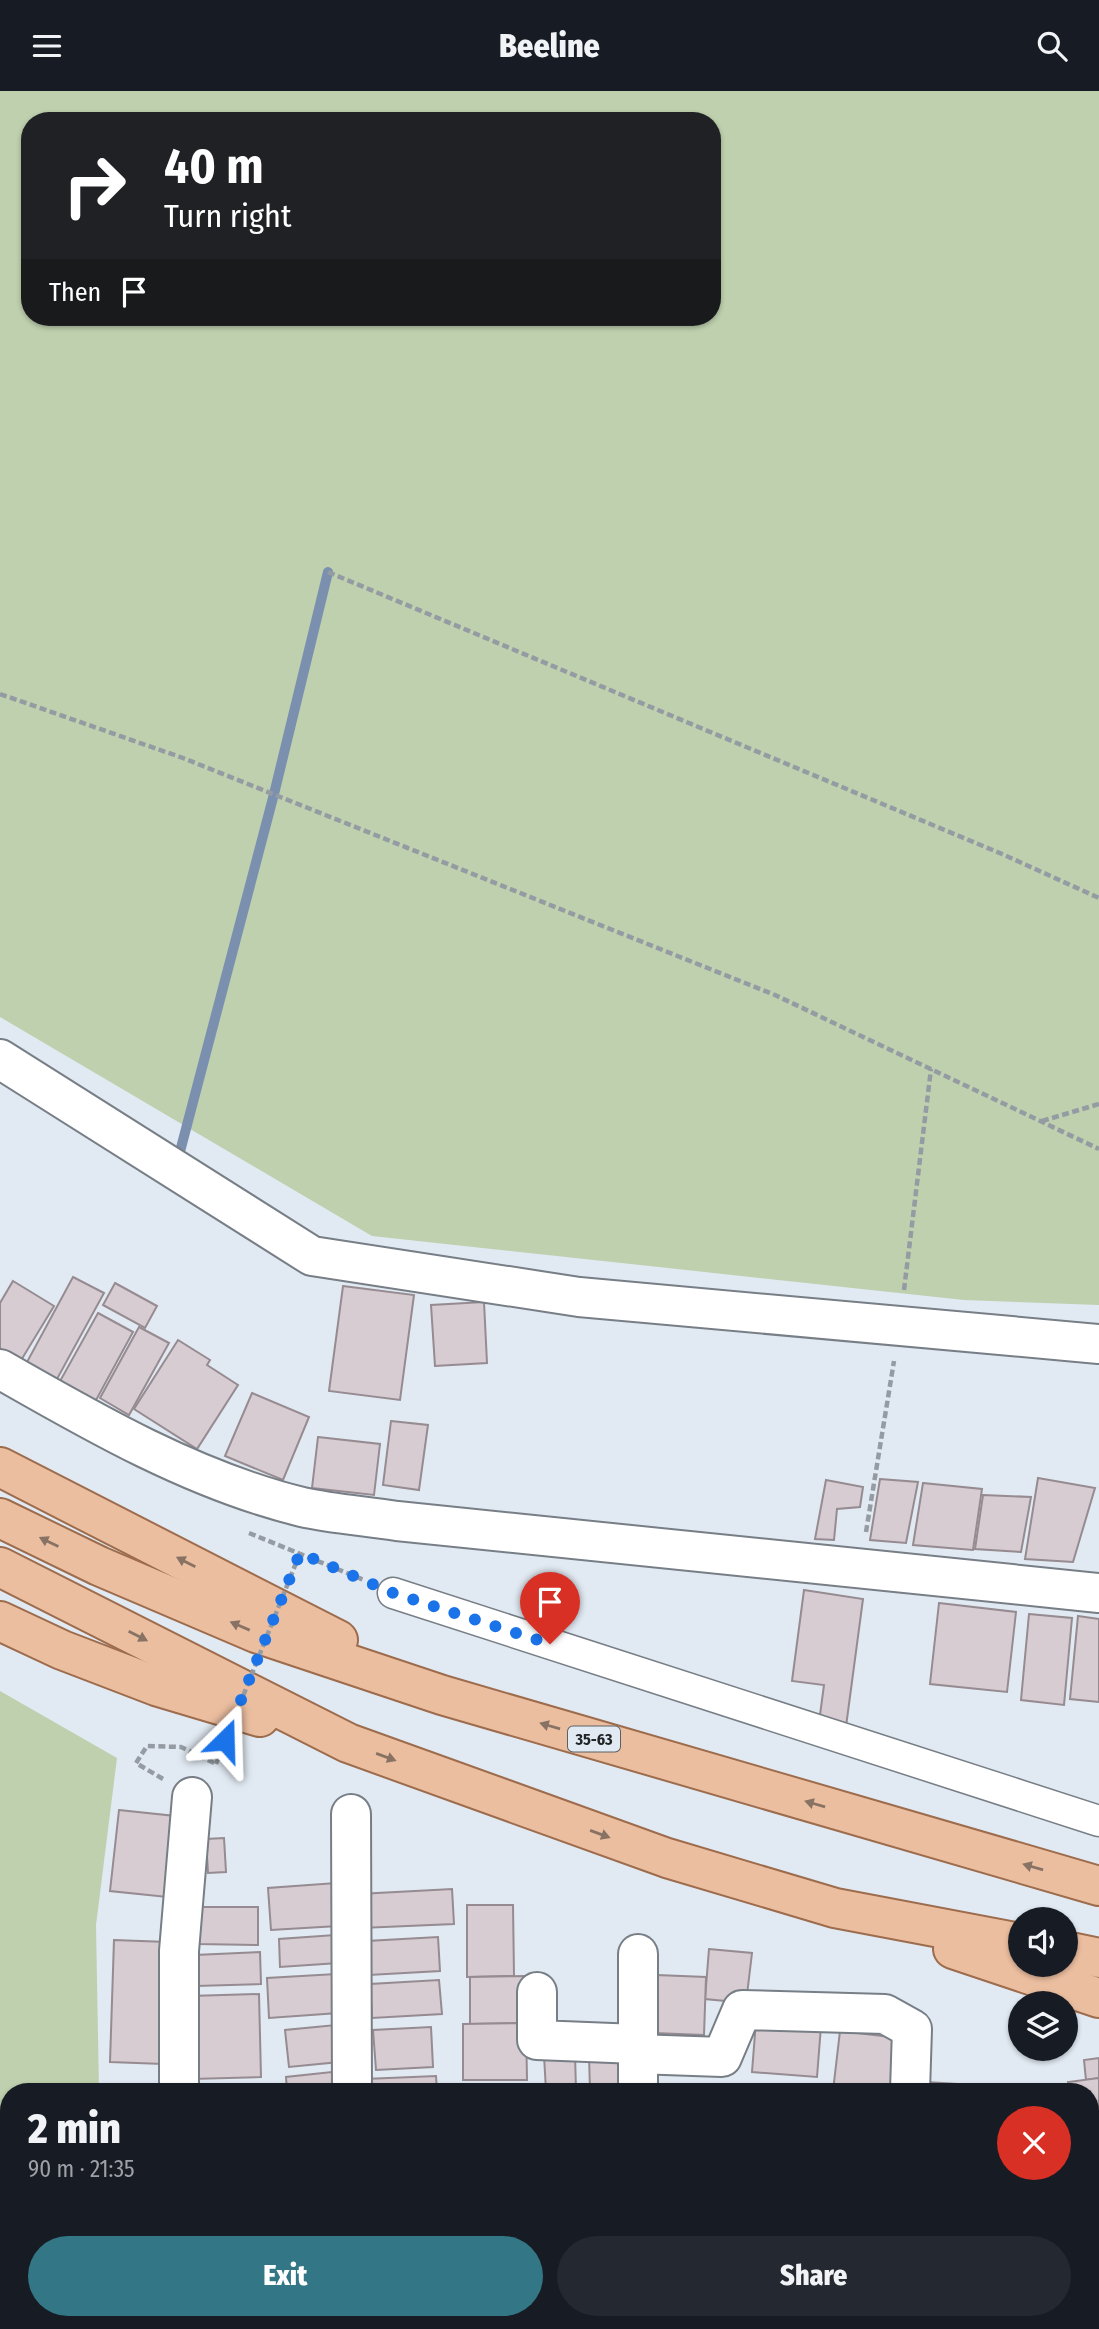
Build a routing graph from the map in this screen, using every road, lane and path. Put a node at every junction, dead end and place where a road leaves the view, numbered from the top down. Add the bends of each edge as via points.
1 (328, 572) dead end
2 (0, 694) edge
3 (1099, 898) edge
4 (0, 1059) edge
5 (1099, 1104) edge
6 (1041, 1121) junction
7 (1099, 1149) edge
8 (1099, 1344) edge
9 (0, 1369) edge
10 (0, 1467) edge
11 (0, 1517) edge
12 (240, 1530) dead end
13 (300, 1553) junction
14 (0, 1567) edge
15 (393, 1593) joint
16 (1099, 1593) edge
17 (0, 1621) edge
18 (442, 1695) junction
19 (348, 1743) junction
20 (192, 1797) joint
21 (351, 1814) dead end
22 (1099, 1821) edge
23 (1099, 1886) edge
24 (835, 1908) junction
25 (1008, 1941) edge
26 (638, 1954) dead end
27 (1078, 1954) edge
28 (1099, 1958) edge
29 (537, 1992) dead end
30 (1099, 1999) edge
31 (637, 2063) edge
32 (179, 2083) edge
33 (352, 2083) edge
34 (910, 2083) edge

1 - 3 path via 990,848
2 - 6 path via 183,758 775,995
4 - 8 street via 312,1257 579,1297
5 - 6 path
6 - 7 path
9 - 16 street via 90,1421 226,1484 303,1507 397,1521
18 -> 10 main road
18 -> 11 main road, 35-63 via 256,1633 99,1566
12 - 13 path
13 - 15 path
13 - 20 path, bridge via 216,1764 181,1747 147,1746 136,1763
14 -> 19 main road
15 - 22 street
17 - 19 main road via 156,1686
23 -> 18 main road, 35-63
19 -> 24 main road via 667,1858
20 - 32 street via 179,1951
21 - 33 street
24 - 25 main road
24 - 30 main road
26 - 31 street
27 - 28 main road
29 - 31 street via 537,2040
31 - 34 street via 722,2057 743,2010 885,2014 912,2029

